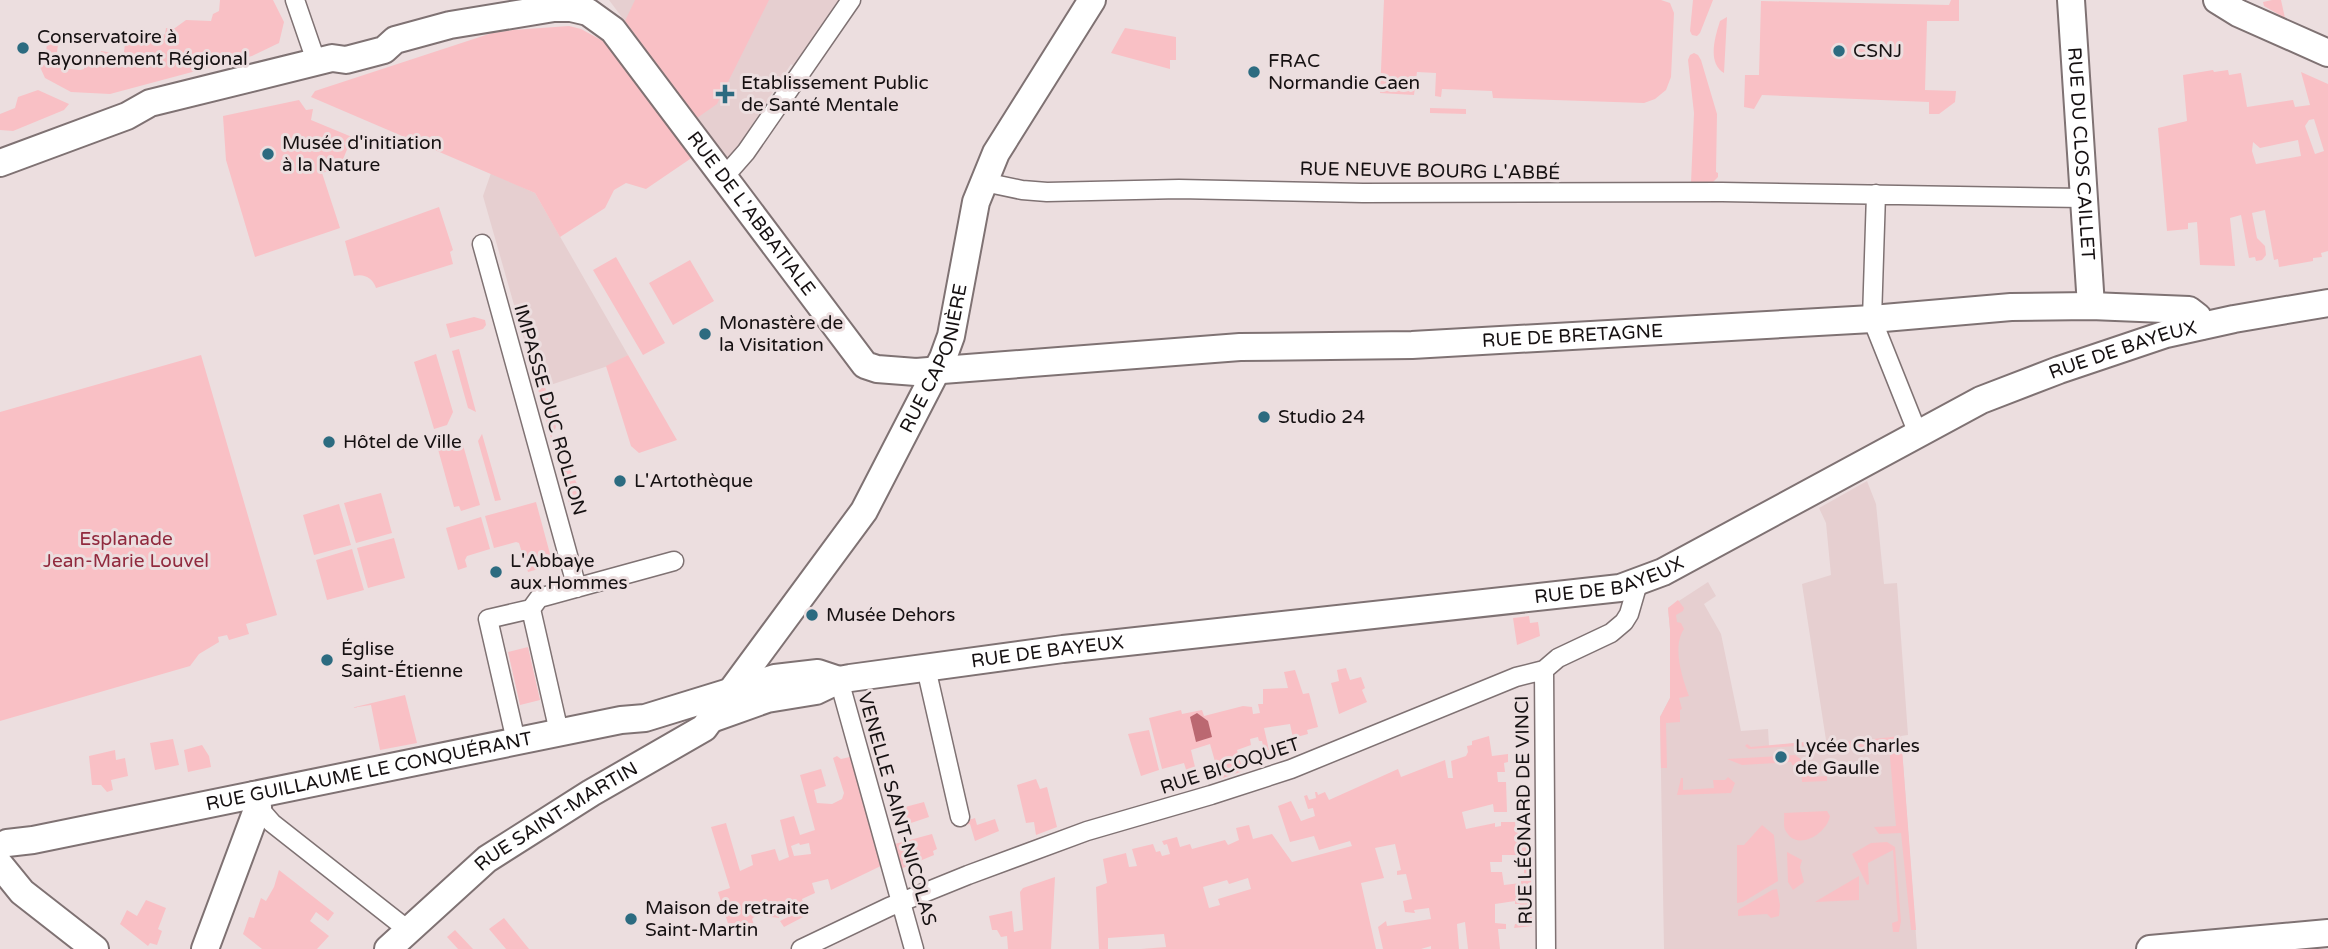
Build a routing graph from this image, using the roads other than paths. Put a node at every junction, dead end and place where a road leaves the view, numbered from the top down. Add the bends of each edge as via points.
1 (295, 0) edge
2 (851, 0) edge
3 (1092, 0) edge
4 (2071, 0) edge
5 (2217, 0) edge
6 (587, 6) edge
7 (2328, 53) edge
8 (324, 60) junction
9 (150, 103) junction
10 (0, 148) edge
11 (0, 163) edge
12 (724, 177) junction
13 (984, 182) junction
14 (1876, 194) junction
15 (2083, 198) junction
16 (482, 244) dead end
17 (2328, 303) edge
18 (2091, 306) junction
19 (1872, 319) junction
20 (2201, 326) junction
21 (936, 370) junction
22 (1920, 433) junction
23 (674, 561) dead end
24 (1638, 583) junction
25 (577, 588) junction
26 (531, 609) junction
27 (926, 668) junction
28 (1544, 670) junction
29 (839, 680) junction
30 (730, 692) junction
31 (767, 699) junction
32 (710, 719) junction
33 (559, 732) junction
34 (516, 741) junction
35 (256, 801) junction
36 (960, 817) dead end
37 (2, 849) edge
38 (900, 902) junction
39 (408, 930) junction
40 (2328, 933) edge
41 (95, 949) edge
42 (205, 949) edge
43 (388, 949) edge
44 (801, 949) edge
45 (914, 949) edge
46 (1546, 949) edge
47 (2150, 949) edge

1 - 8 street
2 - 12 street
3 - 13 main road, RUE CAPONIÈRE via 996,153
4 - 15 main road, RUE DU CLOS CAILLET
5 - 7 main road
6 - 8 main road via 498,16 395,40 384,37 346,46
6 - 12 main road, RUE DE L'ABBATIALE via 613,30
8 - 9 main road
9 - 10 main road via 122,103
9 - 11 main road via 127,116
12 - 21 main road, RUE DE L'ABBATIALE via 865,365
13 - 14 street, RUE NEUVE BOURG L'ABBÉ via 1047,192
13 - 21 main road, RUE CAPONIÈRE via 950,335
14 - 15 street, RUE NEUVE BOURG L'ABBÉ
14 - 19 street
15 - 18 main road, RUE DU CLOS CAILLET
16 - 25 street, IMPASSE DUC ROLLON
17 - 20 main road, RUE DE BAYEUX
18 - 19 main road, RUE DE BRETAGNE via 2011,307
18 - 20 main road, RUE DE BRETAGNE via 2189,310
19 - 21 main road, RUE DE BRETAGNE via 1412,345 1240,347
19 - 22 street
20 - 22 main road, RUE DE BAYEUX via 2166,334 1981,400
21 - 30 main road, RUE CAPONIÈRE via 864,512
22 - 24 main road, RUE DE BAYEUX
23 - 25 street
24 - 27 main road, RUE DE BAYEUX
24 - 28 street, RUE BICOQUET via 1624,622
25 - 26 street via 539,598
26 - 33 street
26 - 34 street via 488,619
27 - 29 main road, RUE DE BAYEUX
27 - 36 street
28 - 38 street, RUE BICOQUET via 1516,677 1291,769 1087,831
28 - 46 street, RUE LÉONARD DE VINCI
29 - 30 main road, RUE DE BAYEUX via 805,674
29 - 31 main road, RUE DE BAYEUX via 816,691
29 - 38 street, VENELLE SAINT-NICOLAS
30 - 31 main road
30 - 32 main road, RUE SAINT-MARTIN
30 - 33 main road, RUE GUILLAUME LE CONQUÉRANT via 645,718
31 - 32 main road, RUE DE BAYEUX
32 - 39 main road, RUE SAINT-MARTIN via 704,728 487,859
33 - 34 main road, RUE GUILLAUME LE CONQUÉRANT
34 - 35 main road, RUE GUILLAUME LE CONQUÉRANT
35 - 37 main road, RUE GUILLAUME LE CONQUÉRANT
35 - 39 street via 272,823
35 - 42 main road
37 - 41 main road via 22,892
38 - 44 street, RUE BICOQUET
38 - 45 street, VENELLE SAINT-NICOLAS
39 - 43 main road, RUE SAINT-MARTIN
40 - 47 main road

